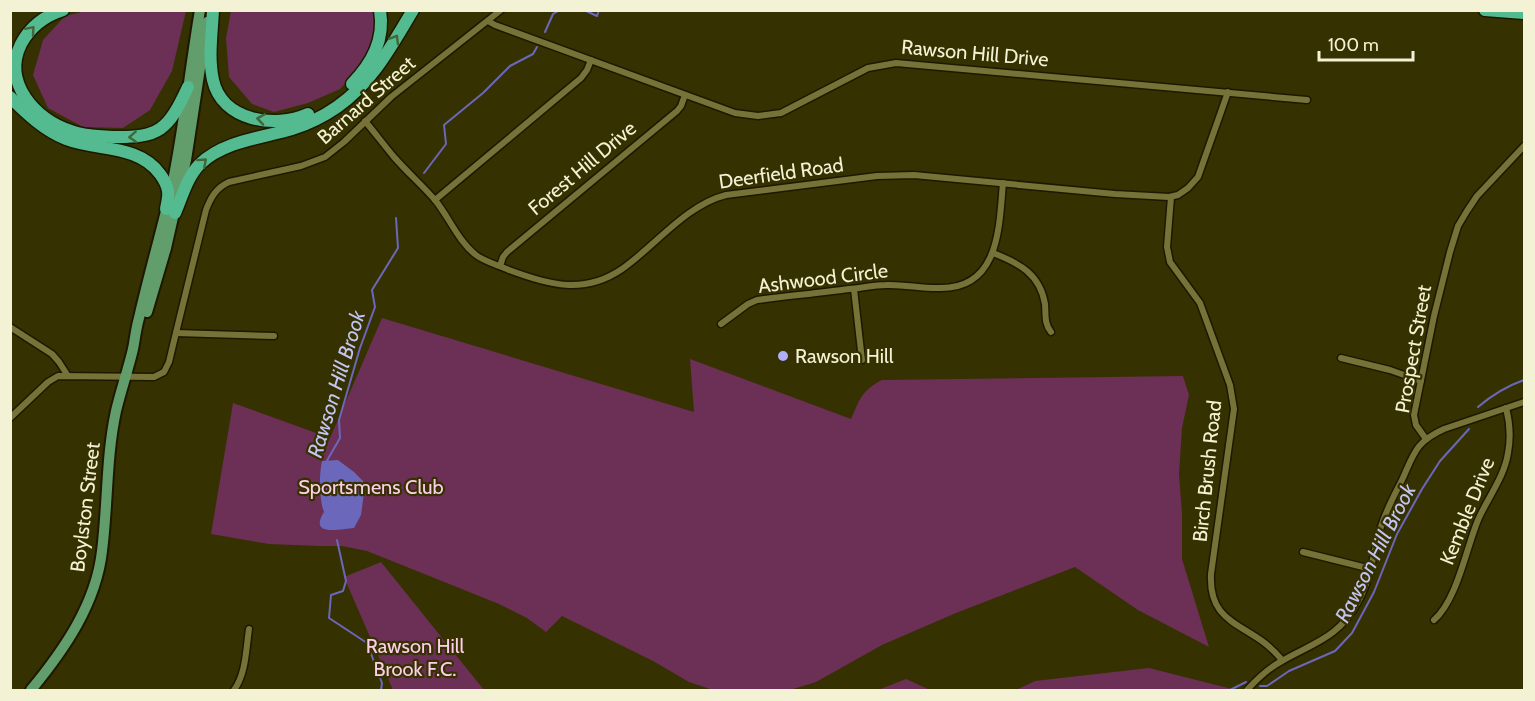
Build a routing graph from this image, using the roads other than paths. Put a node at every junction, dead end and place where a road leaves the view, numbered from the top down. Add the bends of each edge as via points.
1 (63, 10) edge
2 (380, 10) edge
3 (413, 10) edge
4 (501, 10) edge
5 (1485, 10) edge
6 (1524, 13) edge
7 (207, 14) edge
8 (488, 21) junction
9 (591, 60) junction
10 (188, 87) junction
11 (1228, 93) junction
12 (685, 95) junction
13 (10, 97) edge
14 (1307, 100) dead end
15 (365, 121) junction
16 (1524, 146) edge
17 (1003, 183) junction
18 (1171, 197) junction
19 (435, 200) junction
20 (170, 211) junction
21 (993, 253) junction
22 (500, 266) junction
23 (854, 289) junction
24 (721, 324) dead end
25 (10, 327) edge
26 (1052, 332) dead end
27 (176, 333) junction
28 (274, 336) dead end
29 (1341, 358) dead end
30 (862, 360) dead end
31 (68, 376) junction
32 (125, 377) junction
33 (1421, 381) junction
34 (1524, 402) edge
35 (1506, 408) junction
36 (10, 418) edge
37 (1426, 439) junction
38 (1304, 552) dead end
39 (1371, 569) junction
40 (1434, 620) dead end
41 (249, 629) dead end
42 (1282, 660) junction
43 (31, 690) edge
44 (234, 690) edge
45 (1247, 690) edge

10 -> 1 highway via 170,121 146,136 92,136 55,124 25,98 15,67 19,49 30,30 47,16
2 -> 7 highway via 377,48 360,76 323,106 284,121 244,116 221,97 210,65
20 -> 3 highway via 192,173 208,157 232,145 312,121 348,98 386,55
4 - 8 street, Barnard Street
5 - 6 highway
7 - 10 main road, Boylston Street
7 - 20 main road, Boylston Street via 186,160
8 - 9 street, Rawson Hill Drive
8 - 15 street, Barnard Street
9 - 12 street, Rawson Hill Drive
9 - 19 street via 581,78
10 - 20 main road, Boylston Street
11 - 12 street, Rawson Hill Drive via 892,63 868,68 789,110 766,116 750,116
11 - 14 street, Rawson Hill Drive
11 - 18 street via 1198,177 1186,190
12 - 22 street, Forest Hill Drive via 677,111 507,252
13 - 20 highway via 55,134 147,160 166,186
15 - 19 street, Deerfield Road
15 - 27 street, Barnard Street via 322,158 229,182 215,191 206,210
16 - 33 street, Prospect Street via 1478,196 1458,226
17 - 18 street, Deerfield Road
17 - 21 street, Ashwood Circle
17 - 22 street, Deerfield Road via 891,175 726,195 692,212 606,278 583,285 560,285
18 - 42 street, Birch Brush Road via 1168,256 1200,303 1233,397 1211,574 1212,593 1233,624 1260,639
19 - 22 street, Deerfield Road via 468,247
20 - 32 main road, Boylston Street via 153,293
21 - 23 street, Ashwood Circle via 978,276 956,287 885,285
21 - 26 street via 1020,265 1033,277 1042,293
23 - 24 street, Ashwood Circle via 758,300
23 - 30 street
25 - 31 street via 52,354
27 - 28 street
27 - 32 street, Barnard Street via 164,372
29 - 33 street
31 - 32 street
31 - 36 street via 51,379
32 - 43 main road, Boylston Street via 112,433 102,550 93,587 65,645
33 - 37 street, Prospect Street via 1414,419
34 - 35 street
35 - 37 street via 1450,426
35 - 40 street, Kemble Drive via 1510,443 1506,463 1479,518 1447,605
37 - 39 street, Prospect Street via 1413,455 1385,515
38 - 39 street
39 - 42 street, Prospect Street via 1359,600 1340,626 1328,637
41 - 44 street via 240,683
42 - 45 street, Prospect Street

